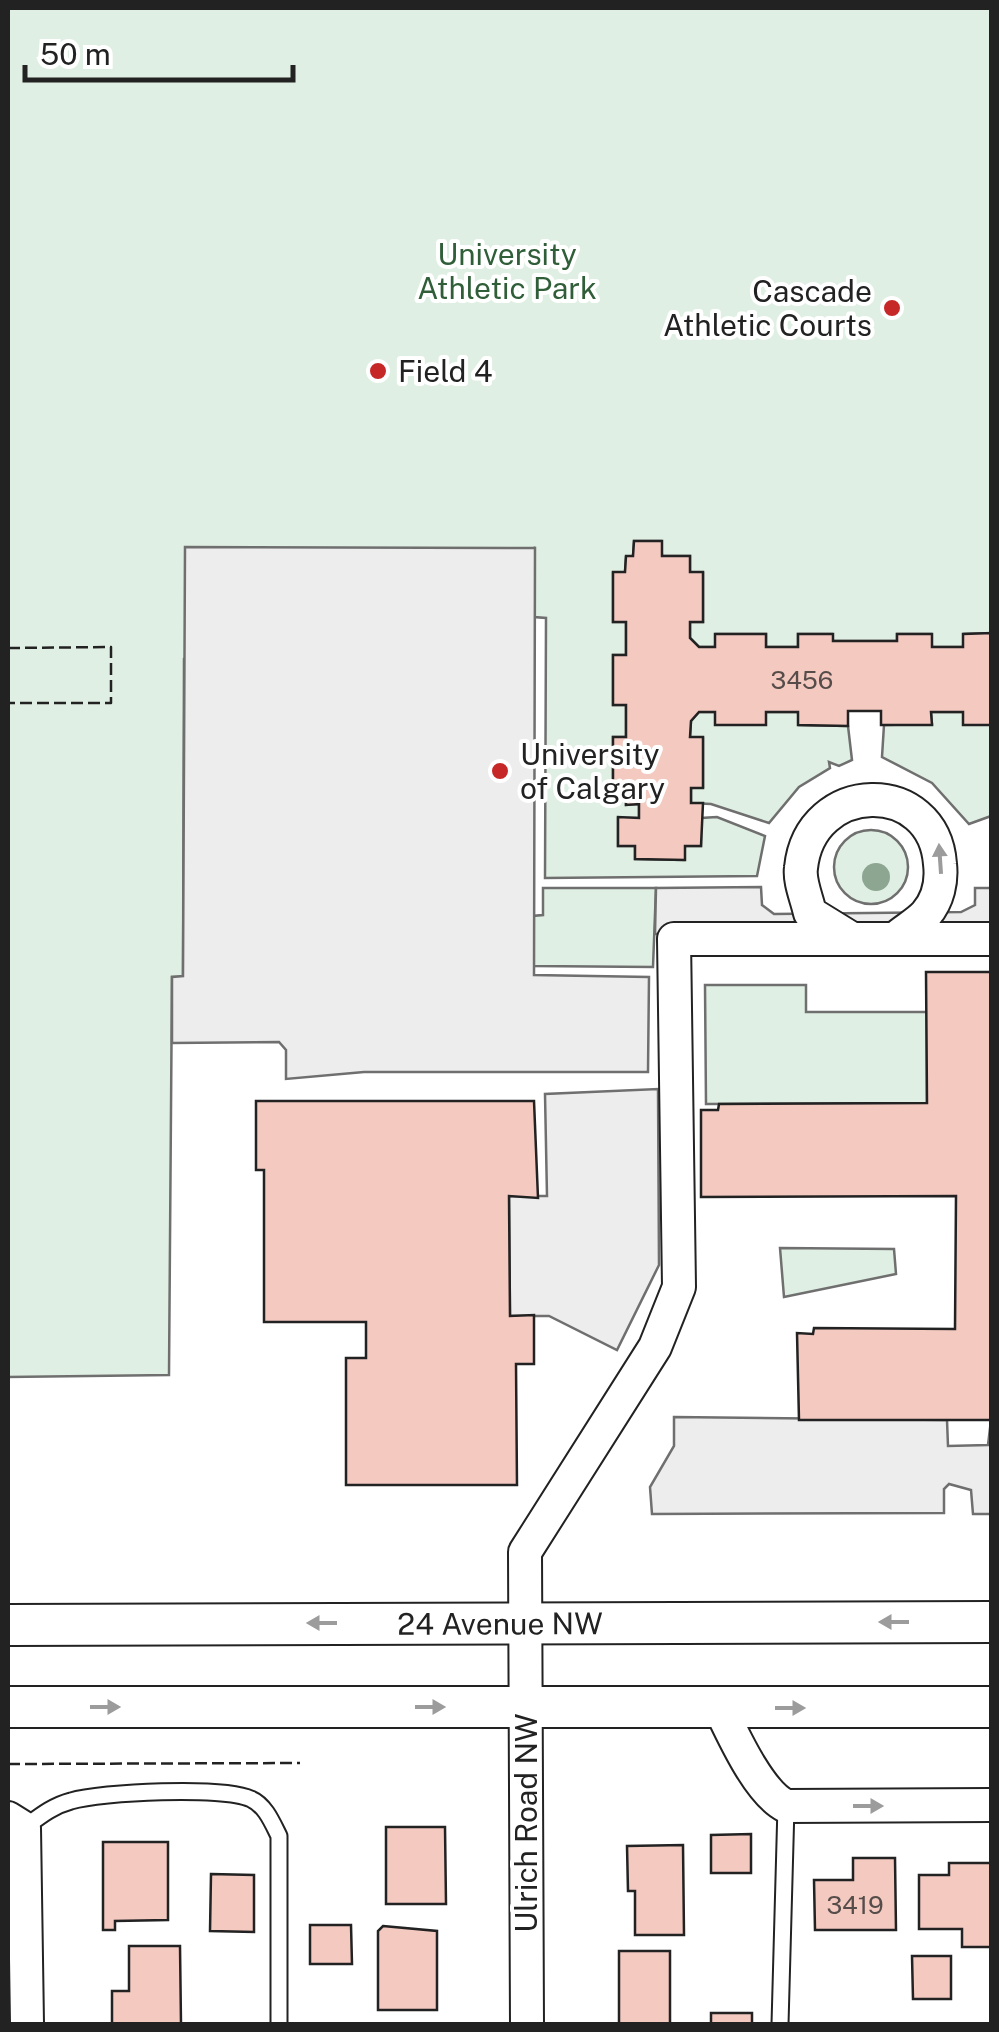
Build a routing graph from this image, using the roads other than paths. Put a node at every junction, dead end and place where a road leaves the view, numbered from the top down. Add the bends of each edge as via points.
1 (851, 938) junction
2 (896, 938) junction
3 (992, 939) edge
4 (524, 1622) junction
5 (992, 1622) edge
6 (8, 1624) edge
7 (8, 1707) edge
8 (526, 1707) junction
9 (992, 1707) edge
10 (720, 1708) junction
11 (786, 1806) junction
12 (992, 1806) edge
13 (16, 1823) edge
14 (27, 2024) edge
15 (279, 2024) edge
16 (526, 2024) edge
17 (780, 2024) edge

1 - 2 street
2 -> 1 street via 928,912 942,883 939,841 914,812 875,797 834,808 810,836 800,870 810,913
1 - 4 street, Ulrich Road NW via 674,939 680,1287 655,1347 524,1552
2 - 3 street
5 -> 4 street, 24 Avenue NW
4 -> 6 street, 24 Avenue NW
4 - 8 street, Ulrich Road NW
7 -> 8 street
8 - 10 street
8 - 16 street, Ulrich Road NW
10 -> 9 street
10 - 11 street via 738,1746
11 -> 12 street
11 - 17 lane
13 - 14 street
13 - 15 lane via 101,1794 227,1793 253,1799 279,1836

